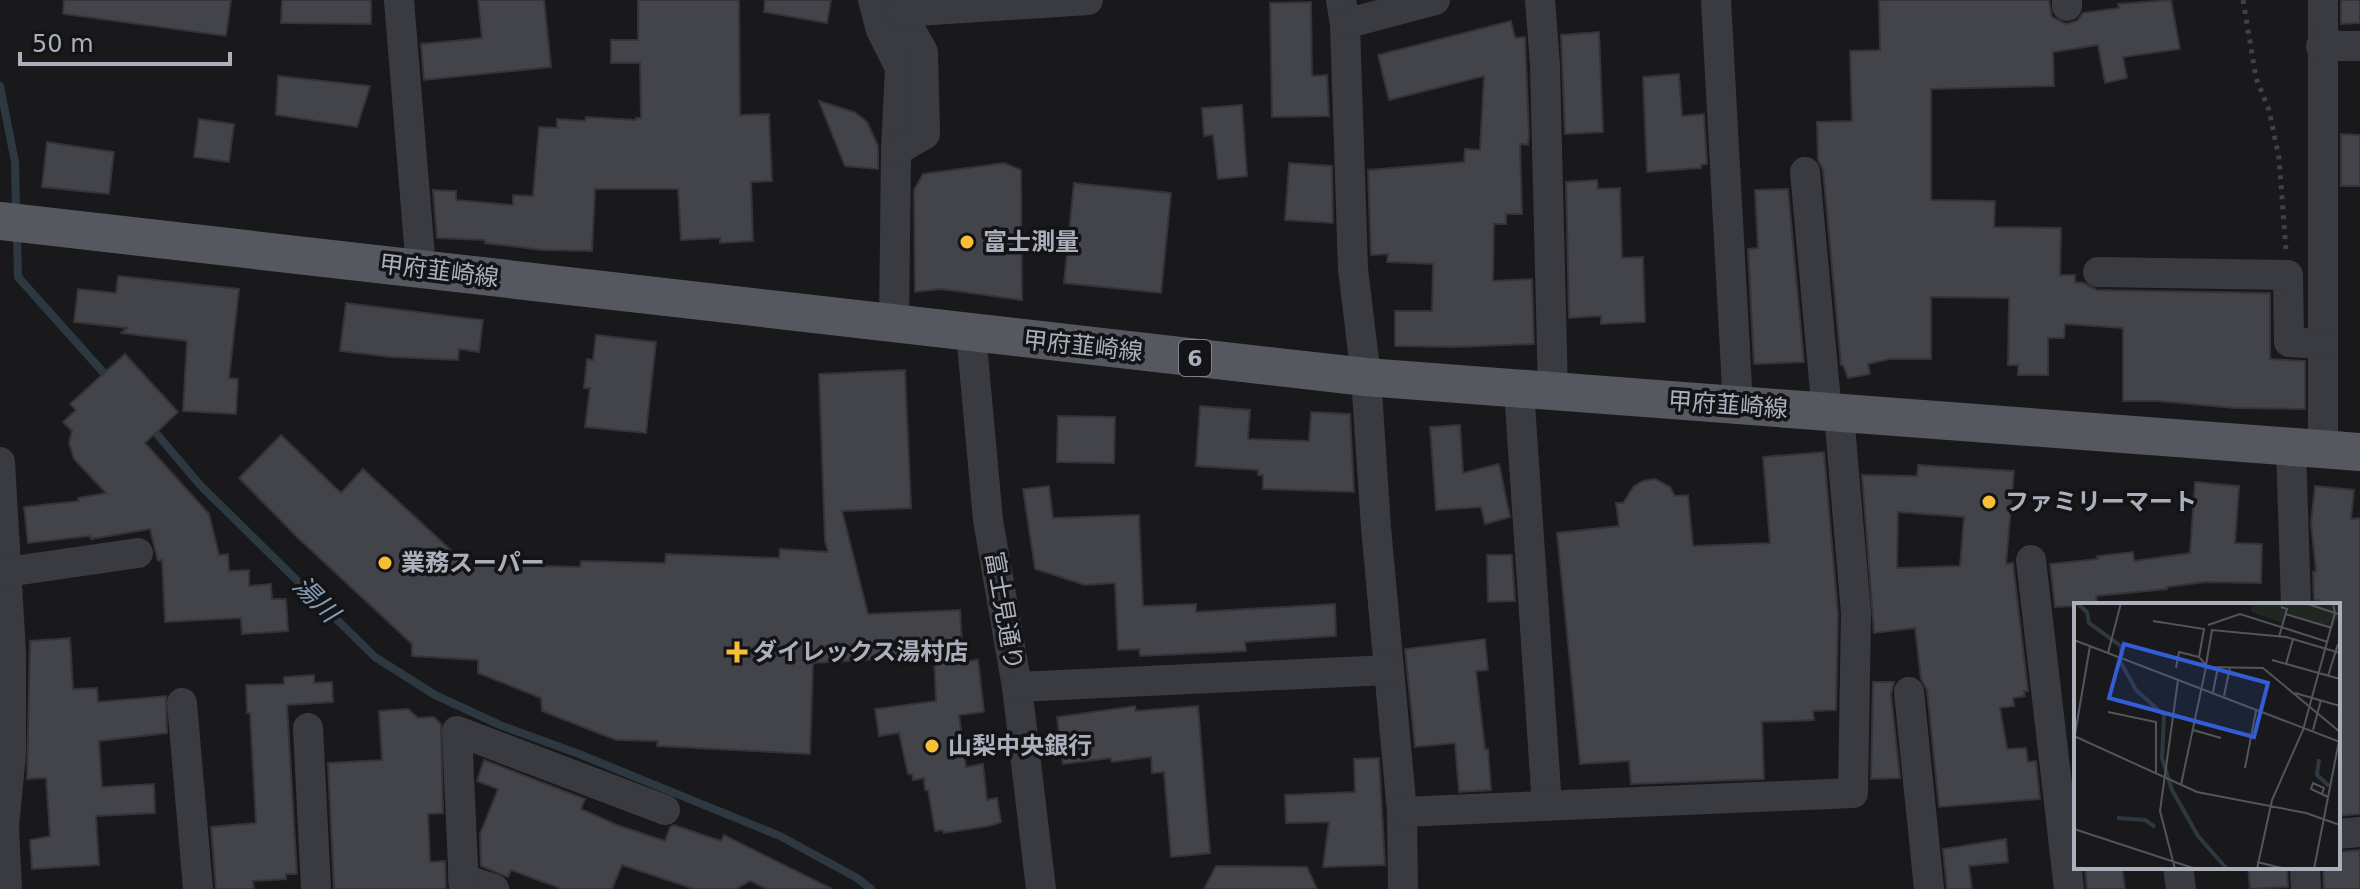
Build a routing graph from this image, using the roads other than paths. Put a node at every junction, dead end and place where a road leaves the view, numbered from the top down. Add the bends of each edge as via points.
1 (399, 0) edge
2 (873, 0) edge
3 (1435, 0) edge
4 (1540, 0) edge
5 (1716, 0) edge
6 (2323, 0) edge
7 (1072, 1) edge
8 (898, 6) edge
9 (1343, 12) edge
10 (2321, 46) junction
11 (2360, 46) edge
12 (896, 151) junction
13 (1805, 172) dead end
14 (17, 223) edge
15 (421, 269) junction
16 (2098, 272) dead end
17 (894, 324) junction
18 (971, 333) junction
19 (2323, 344) junction
20 (1366, 377) junction
21 (1536, 391) junction
22 (1738, 406) junction
23 (1833, 413) junction
24 (2325, 449) edge
25 (0, 462) edge
26 (2, 509) edge
27 (138, 553) dead end
28 (2031, 560) dead end
29 (7, 572) junction
30 (2296, 603) edge
31 (6, 654) edge
32 (1389, 670) junction
33 (1017, 687) junction
34 (1909, 692) dead end
35 (182, 703) dead end
36 (308, 728) dead end
37 (1547, 806) junction
38 (665, 810) dead end
39 (1402, 812) junction
40 (2360, 832) edge
41 (2340, 834) edge
42 (2178, 869) edge
43 (2305, 869) edge
44 (464, 884) edge
45 (7, 889) edge
46 (198, 889) edge
47 (316, 889) edge
48 (494, 889) edge
49 (1041, 889) edge
50 (1403, 889) edge
51 (1929, 889) edge
52 (2069, 889) edge
53 (2181, 889) edge
54 (2306, 889) edge

1 - 15 street
2 - 12 street via 900,68
3 - 9 street
4 - 21 street via 1545,65
5 - 22 street
6 - 10 street
7 - 8 street
8 - 12 street via 923,52 925,134
9 - 20 street via 1353,269
10 - 11 street
10 - 19 street
12 - 17 street
13 - 23 street
14 - 15 main road, 甲府韮崎線 / 6
15 - 17 main road, 甲府韮崎線 / 6
16 - 19 street via 2288,275 2289,342
17 - 18 main road, 甲府韮崎線 / 6
18 - 20 main road, 甲府韮崎線 / 6
18 - 33 street, 富士見通り via 988,520
19 - 24 street
20 - 21 main road, 甲府韮崎線 / 6
20 - 32 street
21 - 22 main road, 甲府韮崎線 / 6
21 - 37 street
22 - 23 main road, 甲府韮崎線 / 6
23 - 24 main road, 甲府韮崎線 / 6
23 - 37 street via 1856,613 1853,793
24 - 30 street
25 - 26 street
26 - 29 street
27 - 29 street
28 - 52 street
29 - 31 street
31 - 45 street via 11,754 4,826
32 - 33 street
32 - 39 street
33 - 49 street, 富士見通り
34 - 51 street
35 - 46 street
36 - 47 street
37 - 39 street
38 - 44 street via 457,731
39 - 50 street
40 - 41 street
42 - 53 street
43 - 54 street
44 - 48 street

